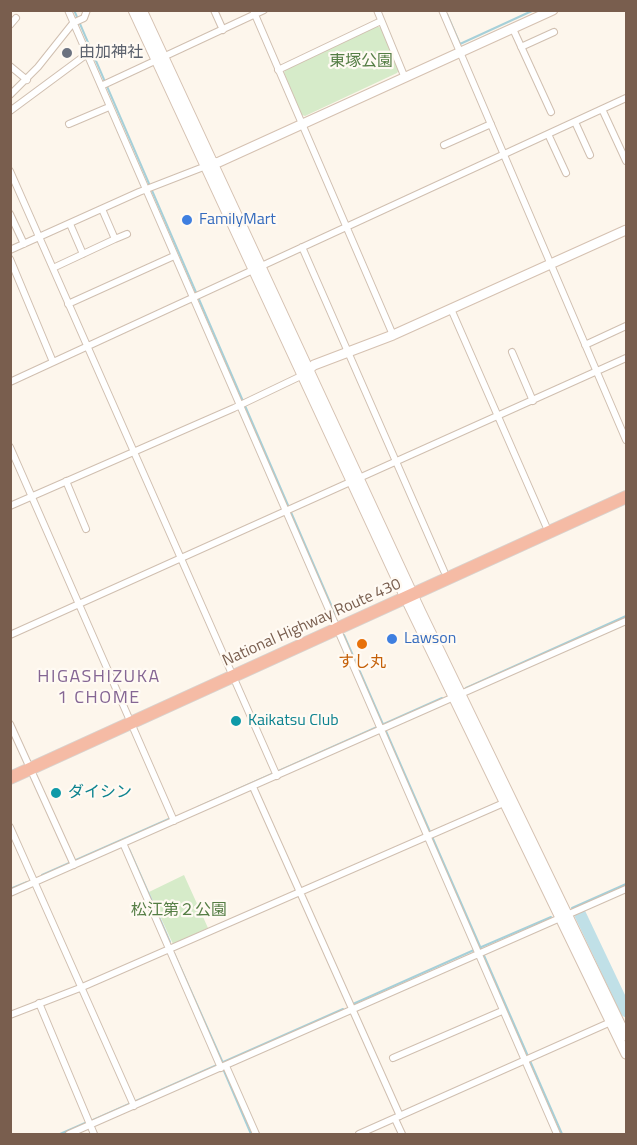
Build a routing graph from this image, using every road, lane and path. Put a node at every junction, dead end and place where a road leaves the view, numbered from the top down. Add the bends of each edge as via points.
1 (68, 10) edge
2 (87, 10) edge
3 (133, 10) edge
4 (142, 10) edge
5 (214, 10) edge
6 (264, 10) edge
7 (377, 10) edge
8 (442, 10) edge
9 (553, 10) edge
10 (254, 13) edge
11 (16, 18) dead end
12 (76, 21) junction
13 (381, 21) junction
14 (10, 25) edge
15 (513, 29) junction
16 (223, 30) junction
17 (554, 32) dead end
18 (521, 47) junction
19 (460, 53) junction
20 (87, 54) junction
21 (160, 59) junction
22 (10, 66) edge
23 (278, 70) junction
24 (405, 78) junction
25 (27, 80) junction
26 (104, 85) junction
27 (10, 95) edge
28 (627, 98) edge
29 (109, 107) junction
30 (602, 109) junction
31 (10, 111) edge
32 (551, 112) dead end
33 (574, 122) junction
34 (69, 124) dead end
35 (491, 124) junction
36 (302, 125) junction
37 (548, 134) junction
38 (444, 145) dead end
39 (505, 154) junction
40 (590, 155) dead end
41 (627, 161) edge
42 (209, 165) junction
43 (10, 171) edge
44 (566, 173) dead end
45 (149, 190) junction
46 (102, 209) junction
47 (10, 214) edge
48 (70, 224) junction
49 (346, 226) junction
50 (627, 230) edge
51 (127, 234) dead end
52 (39, 237) junction
53 (115, 239) junction
54 (24, 244) junction
55 (302, 247) junction
56 (10, 250) edge
57 (83, 254) junction
58 (174, 256) junction
59 (10, 259) edge
60 (551, 264) junction
61 (257, 267) junction
62 (52, 268) junction
63 (195, 297) junction
64 (68, 304) junction
65 (451, 309) junction
66 (627, 326) edge
67 (393, 335) junction
68 (585, 345) junction
69 (87, 346) junction
70 (348, 352) junction
71 (512, 352) dead end
72 (627, 358) edge
73 (53, 362) junction
74 (597, 371) junction
75 (305, 372) junction
76 (10, 382) edge
77 (533, 401) junction
78 (241, 404) junction
79 (498, 416) junction
80 (627, 440) edge
81 (10, 447) edge
82 (134, 451) junction
83 (396, 462) junction
84 (355, 479) junction
85 (66, 481) junction
86 (627, 489) edge
87 (32, 497) junction
88 (627, 497) edge
89 (10, 506) edge
90 (288, 510) junction
91 (546, 526) junction
92 (86, 529) dead end
93 (180, 558) junction
94 (444, 571) junction
95 (408, 593) junction
96 (79, 604) junction
97 (627, 621) edge
98 (335, 627) junction
99 (10, 635) edge
100 (231, 673) junction
101 (457, 696) junction
102 (130, 719) junction
103 (10, 724) edge
104 (381, 727) junction
105 (29, 765) junction
106 (10, 769) edge
107 (276, 773) junction
108 (10, 778) edge
109 (253, 787) junction
110 (508, 801) junction
111 (173, 818) junction
112 (10, 827) edge
113 (430, 835) junction
114 (123, 843) junction
115 (73, 863) junction
116 (35, 882) junction
117 (627, 889) edge
118 (298, 892) junction
119 (10, 893) edge
120 (564, 916) junction
121 (169, 949) junction
122 (479, 952) junction
123 (80, 988) junction
124 (39, 1003) junction
125 (351, 1010) junction
126 (502, 1011) junction
127 (10, 1015) edge
128 (615, 1020) junction
129 (627, 1036) edge
130 (626, 1054) edge
131 (393, 1058) dead end
132 (528, 1060) junction
133 (223, 1067) junction
134 (134, 1106) junction
135 (397, 1117) junction
136 (91, 1125) junction
137 (69, 1134) edge
138 (94, 1134) edge
139 (256, 1134) edge
140 (359, 1134) edge
141 (402, 1134) edge
142 (557, 1134) edge

1 - 12 street
2 - 12 street via 84,18
3 - 21 street
4 - 21 street
5 - 16 street
6 - 10 street
7 - 13 street
8 - 19 street
9 - 15 street
10 - 16 street
10 - 23 street
11 - 14 street
12 - 20 street
12 - 25 street
13 - 23 street
13 - 24 street
15 - 18 street
15 - 19 street
16 - 21 street
17 - 18 street
18 - 32 street
19 - 24 street
19 - 35 street
20 - 26 street
20 - 31 street
21 - 26 street
21 - 42 street
22 - 25 street
23 - 36 street
24 - 36 street
25 - 27 street
26 - 29 street
28 - 30 street
29 - 34 street
29 - 45 street
30 - 33 street
30 - 41 street
33 - 37 street
33 - 40 street
35 - 38 street
35 - 39 street
36 - 42 street
36 - 49 street
37 - 39 street
37 - 44 street
39 - 49 street
39 - 60 street
42 - 45 street
42 - 61 street
43 - 52 street
45 - 46 street
45 - 58 street
46 - 48 street
46 - 53 street
47 - 54 street
48 - 52 street
48 - 57 street
49 - 55 street
49 - 67 street
50 - 60 street
51 - 53 street
52 - 54 street
52 - 62 street
53 - 57 street
54 - 56 street
55 - 61 street
55 - 70 street
57 - 62 street
58 - 63 street
58 - 64 street
59 - 73 street
60 - 65 street
60 - 68 street
61 - 63 street
61 - 75 street
62 - 64 street
63 - 69 street
63 - 78 street
64 - 69 street
65 - 67 street
65 - 79 street
66 - 68 street
67 - 70 street
68 - 74 street
69 - 73 street
69 - 82 street
70 - 75 street
70 - 83 street
71 - 77 street
72 - 74 street
73 - 76 street
74 - 77 street
74 - 80 street
75 - 78 street
75 - 84 street
77 - 79 street
78 - 82 street
78 - 90 street
79 - 83 street
79 - 91 street
81 - 87 street
82 - 85 street
82 - 93 street
83 - 84 street
83 - 94 street
84 - 90 street
84 - 95 street
85 - 87 street
85 - 92 street
86 - 91 highway, National Highway Route 430
87 - 89 street
87 - 96 street
88 - 95 highway, National Highway Route 430
90 - 93 street
90 - 98 street
91 - 94 highway, National Highway Route 430
93 - 96 street
93 - 100 street
94 - 95 highway, National Highway Route 430
95 - 98 highway, National Highway Route 430
95 - 101 street
96 - 99 street
96 - 102 street
97 - 101 street
98 - 100 highway, National Highway Route 430
98 - 104 street
100 - 102 highway, National Highway Route 430
100 - 107 street
101 - 104 street
101 - 110 street
102 - 105 highway, National Highway Route 430
102 - 111 street
103 - 105 street
104 - 107 street
104 - 113 street
105 - 106 highway, National Highway Route 430
105 - 108 highway, National Highway Route 430
105 - 115 street
107 - 109 street
109 - 111 street
109 - 118 street
110 - 113 street
110 - 120 street
111 - 114 street
112 - 116 street
113 - 118 street
113 - 122 street
114 - 115 street
114 - 121 street
115 - 116 street
116 - 119 street
116 - 123 street
117 - 120 street
118 - 121 street
118 - 125 street
120 - 122 street
120 - 128 street
121 - 123 street
121 - 133 street
122 - 125 street
122 - 126 street
123 - 124 street
123 - 134 street
124 - 127 street
124 - 136 street
125 - 133 street
125 - 135 street
126 - 131 street
126 - 132 street
128 - 129 street
128 - 130 street
128 - 132 street
132 - 135 street
132 - 142 street
133 - 134 street
133 - 139 street
134 - 136 street
135 - 140 street
135 - 141 street
136 - 137 street
136 - 138 street

